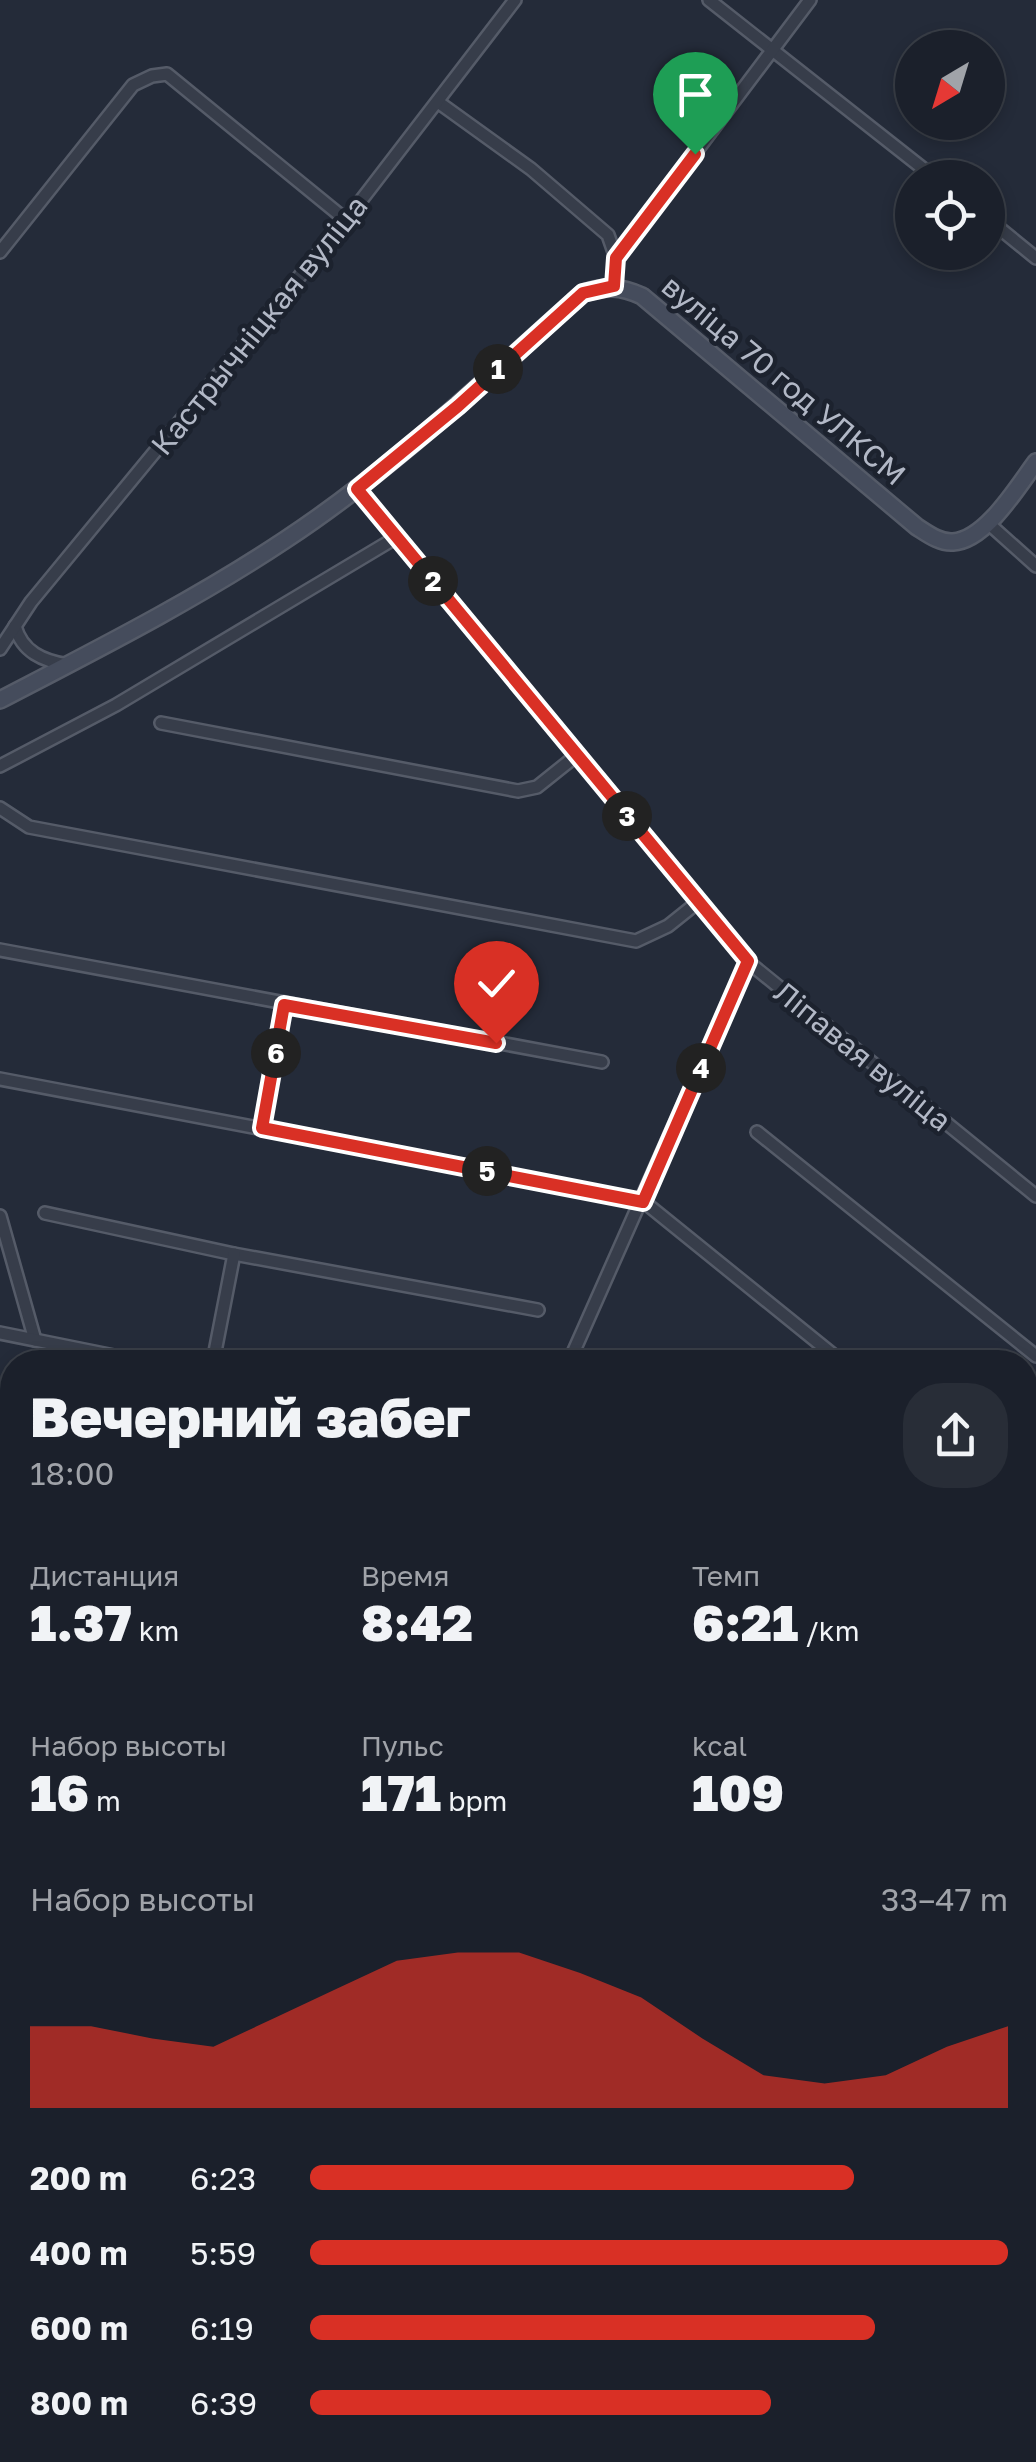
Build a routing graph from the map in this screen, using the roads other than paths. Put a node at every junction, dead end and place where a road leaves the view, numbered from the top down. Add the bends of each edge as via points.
1 (515, 0) edge
2 (709, 0) edge
3 (810, 0) edge
4 (774, 49) junction
5 (438, 102) junction
6 (913, 160) edge
7 (346, 220) junction
8 (1005, 233) edge
9 (0, 252) edge
10 (616, 258) junction
11 (1036, 258) edge
12 (614, 286) junction
13 (1036, 462) edge
14 (357, 489) junction
15 (988, 523) junction
16 (398, 537) junction
17 (1036, 566) edge
18 (14, 626) junction
19 (0, 649) edge
20 (68, 665) junction
21 (0, 700) edge
22 (160, 722) dead end
23 (577, 755) junction
24 (0, 766) edge
25 (0, 808) edge
26 (698, 902) junction
27 (0, 950) edge
28 (748, 961) junction
29 (284, 1005) junction
30 (602, 1062) dead end
31 (0, 1078) edge
32 (262, 1128) junction
33 (757, 1132) dead end
34 (1036, 1196) edge
35 (643, 1202) junction
36 (45, 1212) dead end
37 (0, 1216) edge
38 (234, 1254) junction
39 (538, 1310) dead end
40 (0, 1334) edge
41 (35, 1340) junction
42 (85, 1350) edge
43 (216, 1350) edge
44 (574, 1350) edge
45 (827, 1350) edge
46 (1029, 1350) edge

1 - 5 street, Кастрычніцкая вуліца
2 - 4 street
3 - 4 street
4 - 6 street
4 - 10 street
5 - 7 street, Кастрычніцкая вуліца
5 - 10 street via 608,235
7 - 9 street via 167,74 133,85
7 - 18 street, Кастрычніцкая вуліца
8 - 11 street
10 - 12 street, вуліца 70 год УЛКСМ
12 - 14 street via 583,293
12 - 15 street, вуліца 70 год УЛКСМ via 642,296 917,528 950,542
13 - 15 street
14 - 16 street, Ліпавая вуліца
14 - 20 street via 285,541
15 - 17 street
16 - 23 street, Ліпавая вуліца
16 - 24 street
18 - 19 street, Кастрычніцкая вуліца
18 - 20 street via 24,646
20 - 21 street
22 - 23 street via 518,791 536,787
23 - 26 street, Ліпавая вуліца
25 - 26 street via 29,827 636,940
26 - 28 street, Ліпавая вуліца
27 - 29 street
28 - 34 street, Ліпавая вуліца
28 - 35 street
29 - 30 street
29 - 32 street
31 - 32 street
32 - 35 street
33 - 46 street
35 - 44 street
35 - 45 street
36 - 38 street
37 - 41 street
38 - 39 street
38 - 43 street
40 - 41 street
41 - 42 street

